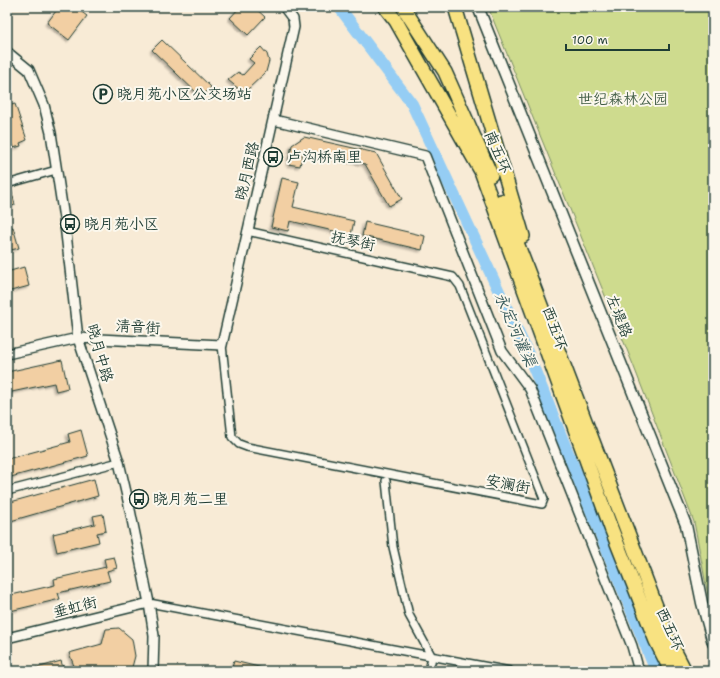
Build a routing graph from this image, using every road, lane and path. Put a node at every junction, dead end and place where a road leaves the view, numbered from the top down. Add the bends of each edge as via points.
1 (284, 7) edge
2 (385, 7) edge
3 (404, 7) edge
4 (455, 7) edge
5 (478, 7) edge
6 (7, 52) edge
7 (274, 120) junction
8 (56, 170) junction
9 (7, 184) edge
10 (247, 231) junction
11 (453, 277) joint
12 (546, 317) junction
13 (78, 338) junction
14 (222, 345) junction
15 (7, 354) edge
16 (119, 462) junction
17 (386, 481) dead end
18 (7, 491) edge
19 (150, 603) junction
20 (7, 638) edge
21 (713, 643) edge
22 (432, 657) junction
23 (153, 671) edge
24 (429, 671) edge
25 (510, 671) edge
26 (639, 671) edge
27 (671, 671) edge
28 (685, 671) edge

1 - 7 street, 晓月西路 via 293,18 294,27
2 - 27 highway, 西五环 via 396,21 481,171 611,528 656,641
3 - 12 highway, 南五环 via 445,72 484,158
4 - 12 highway
5 - 21 main road, 左堤路 via 686,525
6 - 8 street, 晓月中路 via 29,70 44,105
7 - 10 street, 晓月西路
7 - 26 street via 425,156 502,351 530,388 632,646
8 - 9 street
8 - 13 street, 晓月中路
10 - 11 street, 抚琴街
10 - 14 street, 晓月西路
11 - 14 street, 安澜街 via 460,286 544,499 542,504 239,444 232,437
12 - 28 highway, 西五环 via 669,640
13 - 14 street, 清音街
13 - 15 street, 清音街
13 - 16 street, 晓月中路
16 - 18 street
16 - 19 street, 晓月中路
17 - 22 street via 393,547 409,616
19 - 20 street, 垂虹街
19 - 22 street
19 - 23 street, 晓月中路 via 154,636
22 - 24 street
22 - 25 street

